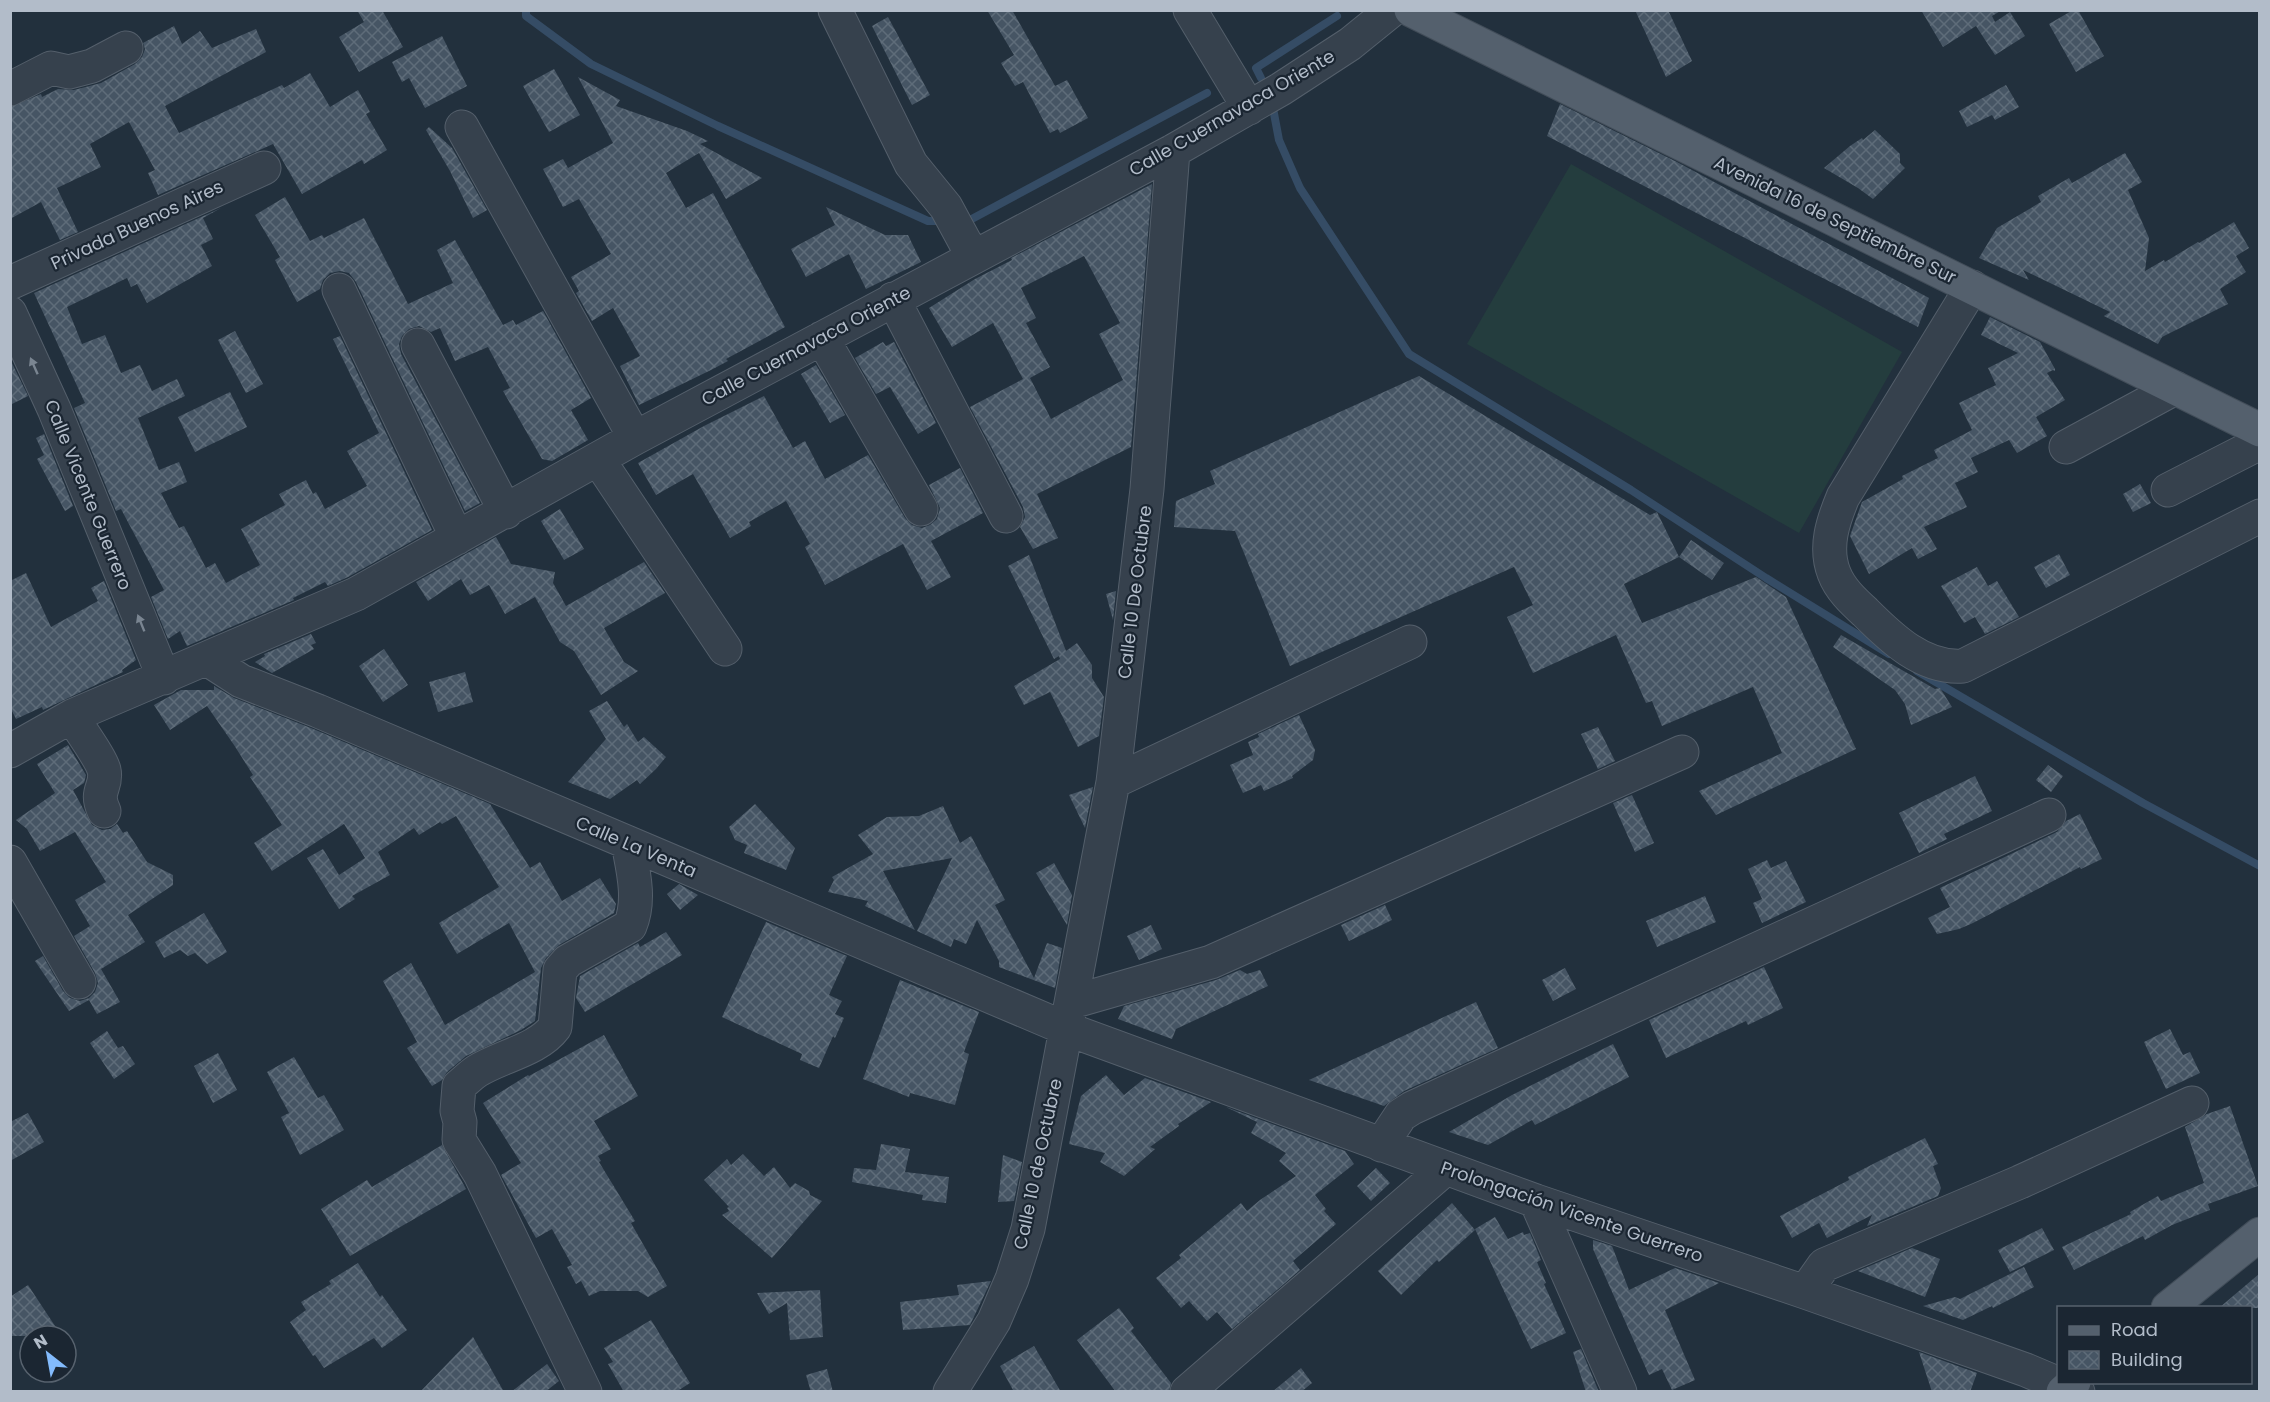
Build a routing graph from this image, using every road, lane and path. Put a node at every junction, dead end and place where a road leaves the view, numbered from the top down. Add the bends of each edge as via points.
1 (1190, 10) edge
2 (1392, 10) edge
3 (1411, 10) edge
4 (835, 11) edge
5 (126, 48) dead end
6 (10, 89) edge
7 (1249, 108) junction
8 (462, 127) dead end
9 (1173, 151) junction
10 (264, 168) dead end
11 (969, 246) junction
12 (10, 283) edge
13 (1972, 287) junction
14 (339, 290) dead end
15 (894, 299) junction
16 (10, 313) edge
17 (822, 338) junction
18 (418, 345) dead end
19 (2175, 388) junction
20 (2259, 430) edge
21 (635, 438) junction
22 (2259, 443) edge
23 (2066, 447) dead end
24 (598, 459) junction
25 (2168, 490) dead end
26 (921, 509) dead end
27 (506, 512) junction
28 (1006, 516) dead end
29 (2259, 516) edge
30 (458, 538) junction
31 (1410, 642) dead end
32 (725, 649) dead end
33 (207, 659) junction
34 (164, 678) junction
35 (72, 716) junction
36 (10, 751) edge
37 (1682, 752) dead end
38 (1113, 782) junction
39 (105, 811) dead end
40 (2049, 815) dead end
41 (628, 843) junction
42 (10, 862) edge
43 (79, 982) dead end
44 (1070, 1015) junction
45 (2192, 1103) dead end
46 (1381, 1144) junction
47 (1446, 1168) junction
48 (1536, 1201) junction
49 (2259, 1234) edge
50 (1805, 1292) junction
51 (2170, 1306) edge
52 (2057, 1382) edge
53 (964, 1385) edge
54 (585, 1392) edge
55 (1187, 1392) edge
56 (1620, 1392) edge

1 - 7 street
2 - 7 street, Calle Cuernavaca Oriente via 1350,44
3 - 13 main road, Avenida 16 de Septiembre Sur
4 - 11 street via 910,164 945,207
5 - 6 street via 92,66 69,72 51,69
7 - 9 street, Calle Cuernavaca Oriente
8 - 21 street
9 - 11 street, Calle Cuernavaca Oriente
9 - 38 street, Calle 10 De Octubre via 1147,489
10 - 12 street, Privada Buenos Aires
11 - 15 street, Calle Cuernavaca Oriente
13 - 19 main road, Avenida 16 de Septiembre Sur
13 - 29 street via 1842,497 1831,524 1830,557 1834,573 1845,593 1896,643 1947,666 1963,666
14 - 30 street
15 - 17 street, Calle Cuernavaca Oriente
15 - 28 street
34 -> 16 street, Calle Vicente Guerrero via 54,409
17 - 21 street, Calle Cuernavaca Oriente
17 - 26 street
18 - 27 street
19 - 20 main road, Avenida 16 de Septiembre Sur
19 - 23 street
21 - 24 street, Calle Cuernavaca Oriente
22 - 25 street
24 - 27 street, Calle Cuernavaca Oriente
24 - 32 street
27 - 30 street, Calle Cuernavaca Oriente
30 - 33 street, Calle Cuernavaca Oriente via 356,594
31 - 38 street
33 - 34 street, Calle Cuernavaca Oriente
33 - 41 street, Calle La Venta via 241,681
34 - 35 street, Calle Cuernavaca Oriente
35 - 36 street, Calle Cuernavaca Oriente
35 - 39 street via 104,769 99,801
37 - 44 street via 1211,962
38 - 44 street, Calle 10 De Octubre
40 - 46 street via 1412,1107 1401,1115
41 - 44 street, Calle La Venta
41 - 54 street via 636,890 630,926 568,961 560,970 555,1027 534,1043 477,1071 459,1086 457,1111 459,1140 480,1174
42 - 43 street
44 - 46 street, Prolongación Vicente Guerrero
44 - 53 street, Calle 10 de Octubre via 1028,1229 1012,1279
45 - 50 street via 2020,1182 1824,1265
46 - 47 street, Prolongación Vicente Guerrero
47 - 48 street, Prolongación Vicente Guerrero
47 - 55 street
48 - 50 street, Prolongación Vicente Guerrero
48 - 56 street
49 - 51 main road
50 - 52 street, Prolongación Vicente Guerrero

